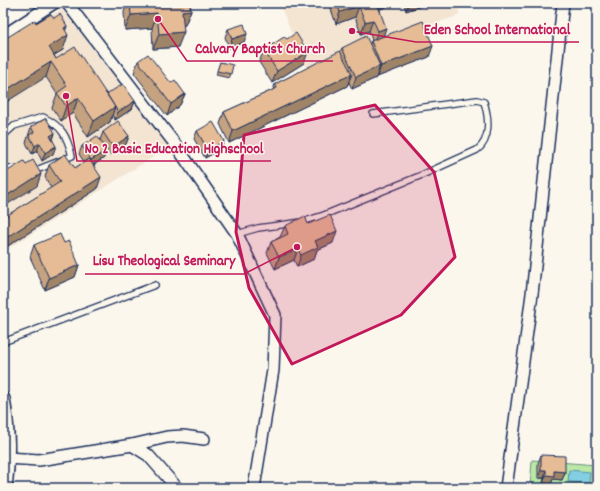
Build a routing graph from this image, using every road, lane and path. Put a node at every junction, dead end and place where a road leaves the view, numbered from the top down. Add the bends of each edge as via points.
1 (54, 3) edge
2 (67, 3) edge
3 (563, 3) edge
4 (3, 36) edge
5 (373, 114) dead end
6 (3, 136) edge
7 (3, 168) edge
8 (237, 234) junction
9 (155, 285) dead end
10 (3, 342) edge
11 (3, 399) edge
12 (5, 433) edge
13 (204, 439) dead end
14 (132, 445) junction
15 (7, 458) junction
16 (5, 488) edge
17 (177, 488) edge
18 (254, 488) edge
19 (506, 488) edge

1 - 4 street
2 - 8 street via 175,144
3 - 19 street via 532,294
5 - 8 lane via 478,100 484,102 486,109 487,139 483,146 470,153 324,215 302,222 258,228
6 - 7 lane via 14,126 43,117 54,122 67,138 72,156 39,170
8 - 18 street via 275,315 273,370
9 - 10 lane
11 - 12 street
12 - 15 street
13 - 14 street via 183,436
14 - 15 street via 39,460
14 - 17 street via 148,455
15 - 16 street

